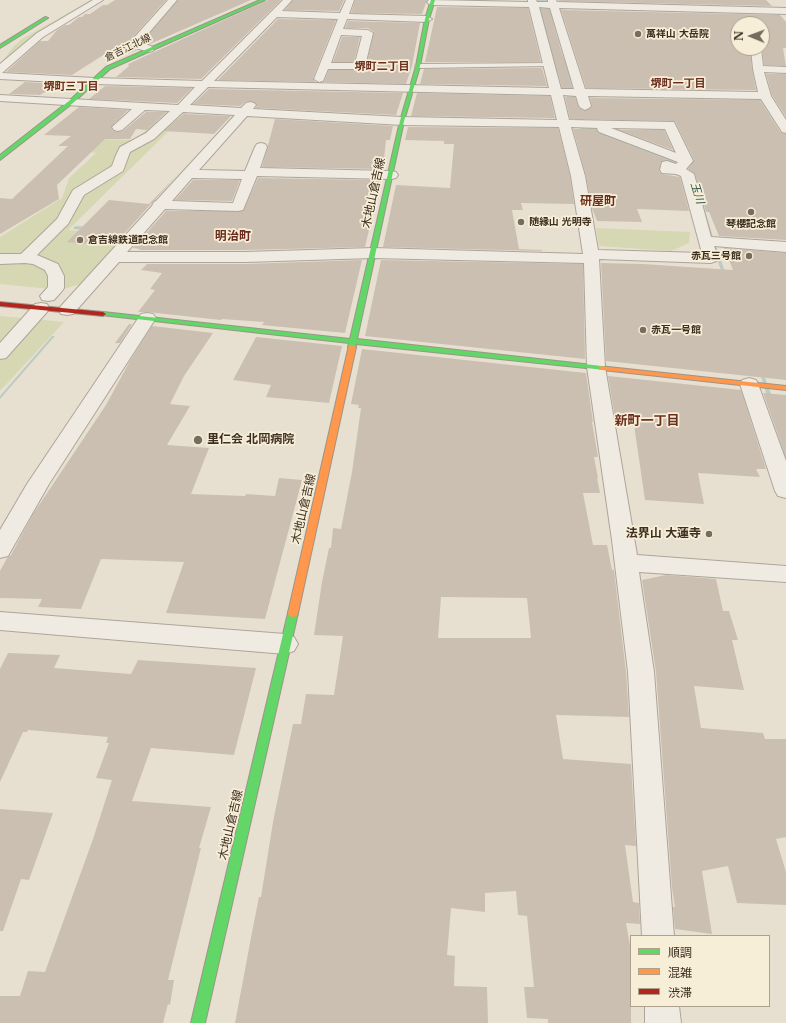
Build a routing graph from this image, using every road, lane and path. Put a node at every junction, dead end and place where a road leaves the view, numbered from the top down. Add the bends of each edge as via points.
1 (81, 0) edge
2 (99, 0) edge
3 (173, 0) edge
4 (263, 0) edge
5 (288, 0) edge
6 (350, 0) edge
7 (583, 0) edge
8 (740, 0) edge
9 (432, 1) edge
10 (533, 2) edge
11 (553, 2) edge
12 (71, 6) dead end
13 (574, 6) junction
14 (786, 11) edge
15 (274, 14) junction
16 (751, 14) junction
17 (343, 16) junction
18 (49, 17) dead end
19 (427, 18) junction
20 (337, 32) junction
21 (3, 45) edge
22 (148, 49) junction
23 (757, 56) edge
24 (0, 58) edge
25 (549, 64) junction
26 (324, 66) junction
27 (418, 66) junction
28 (758, 69) junction
29 (0, 70) edge
30 (786, 70) edge
31 (0, 76) edge
32 (95, 81) junction
33 (205, 84) junction
34 (265, 86) junction
35 (316, 87) junction
36 (411, 89) junction
37 (557, 92) junction
38 (581, 93) junction
39 (765, 96) junction
40 (1, 99) edge
41 (71, 102) junction
42 (142, 106) junction
43 (182, 108) junction
44 (244, 112) junction
45 (402, 121) junction
46 (565, 123) junction
47 (591, 124) junction
48 (118, 127) dead end
49 (786, 128) edge
50 (260, 147) dead end
51 (0, 158) edge
52 (674, 166) junction
53 (187, 174) junction
54 (251, 174) junction
55 (391, 175) junction
56 (159, 205) junction
57 (705, 241) junction
58 (786, 247) edge
59 (374, 252) junction
60 (113, 257) junction
61 (591, 257) junction
62 (25, 258) junction
63 (0, 260) edge
64 (44, 302) junction
65 (0, 304) edge
66 (67, 310) junction
67 (148, 318) junction
68 (355, 341) junction
69 (0, 354) edge
70 (596, 366) junction
71 (749, 384) junction
72 (786, 388) edge
73 (786, 491) edge
74 (0, 550) edge
75 (626, 563) junction
76 (786, 574) edge
77 (0, 621) edge
78 (285, 644) junction
79 (658, 935) edge
80 (662, 1007) edge
81 (198, 1023) edge
82 (663, 1023) edge

1 - 12 street
2 - 29 street via 40,35
3 - 22 street via 136,42 136,45
4 - 22 main road, 倉吉江北線
5 - 15 street
6 - 17 street
7 - 13 street
8 - 16 street
9 - 10 street
9 - 19 main road, 木地山倉吉線
10 - 11 street
10 - 25 street
11 - 13 street
11 - 38 street
13 - 16 street
14 - 16 street
15 - 17 street
15 - 33 street
17 - 19 street
17 - 20 street
18 - 21 main road
19 - 27 main road, 木地山倉吉線
20 - 26 street
20 - 26 street via 368,33 360,66
21 - 24 street via 5,52
22 - 32 main road, 倉吉江北線 via 108,68
23 - 28 street
25 - 27 lane
25 - 37 street
26 - 35 street
27 - 36 main road, 木地山倉吉線
28 - 30 street
28 - 39 street
31 - 32 street
32 - 33 street
32 - 41 main road, 倉吉江北線
33 - 34 street
33 - 43 street
34 - 35 street
34 - 44 street
35 - 36 street
36 - 37 street
36 - 45 main road, 木地山倉吉線
37 - 38 street
37 - 46 street
38 - 39 street
38 - 47 street
39 - 49 street
40 - 41 street
41 - 42 street
41 - 51 main road, 倉吉江北線
42 - 43 street
42 - 48 street
43 - 44 street
43 - 62 street via 150,136 125,150 118,168 78,192 63,221
44 - 45 street
44 - 53 street
45 - 46 street
45 - 55 main road, 木地山倉吉線
46 - 47 street
46 - 61 street via 578,176
47 - 52 street
47 - 52 street via 670,125
50 - 54 street
52 - 57 street via 687,174
53 - 54 street
53 - 56 street
54 - 55 street
54 - 56 street via 238,207
55 - 59 main road, 木地山倉吉線
56 - 60 street
57 - 58 street
57 - 61 street via 712,258
59 - 60 street via 245,257
59 - 61 street
59 - 68 main road, 木地山倉吉線
60 - 66 street
61 - 70 street
62 - 63 street
62 - 64 street via 52,267 56,276 56,288
64 - 65 main road
64 - 66 main road
64 - 69 street
66 - 67 main road
67 - 68 main road
67 - 74 street via 38,484
68 - 70 main road
68 - 78 main road, 木地山倉吉線
70 - 71 main road
70 - 75 street
71 - 72 main road
71 - 73 street
75 - 76 street
75 - 79 street via 641,672
77 - 78 street
78 - 81 main road, 木地山倉吉線
80 - 82 street

